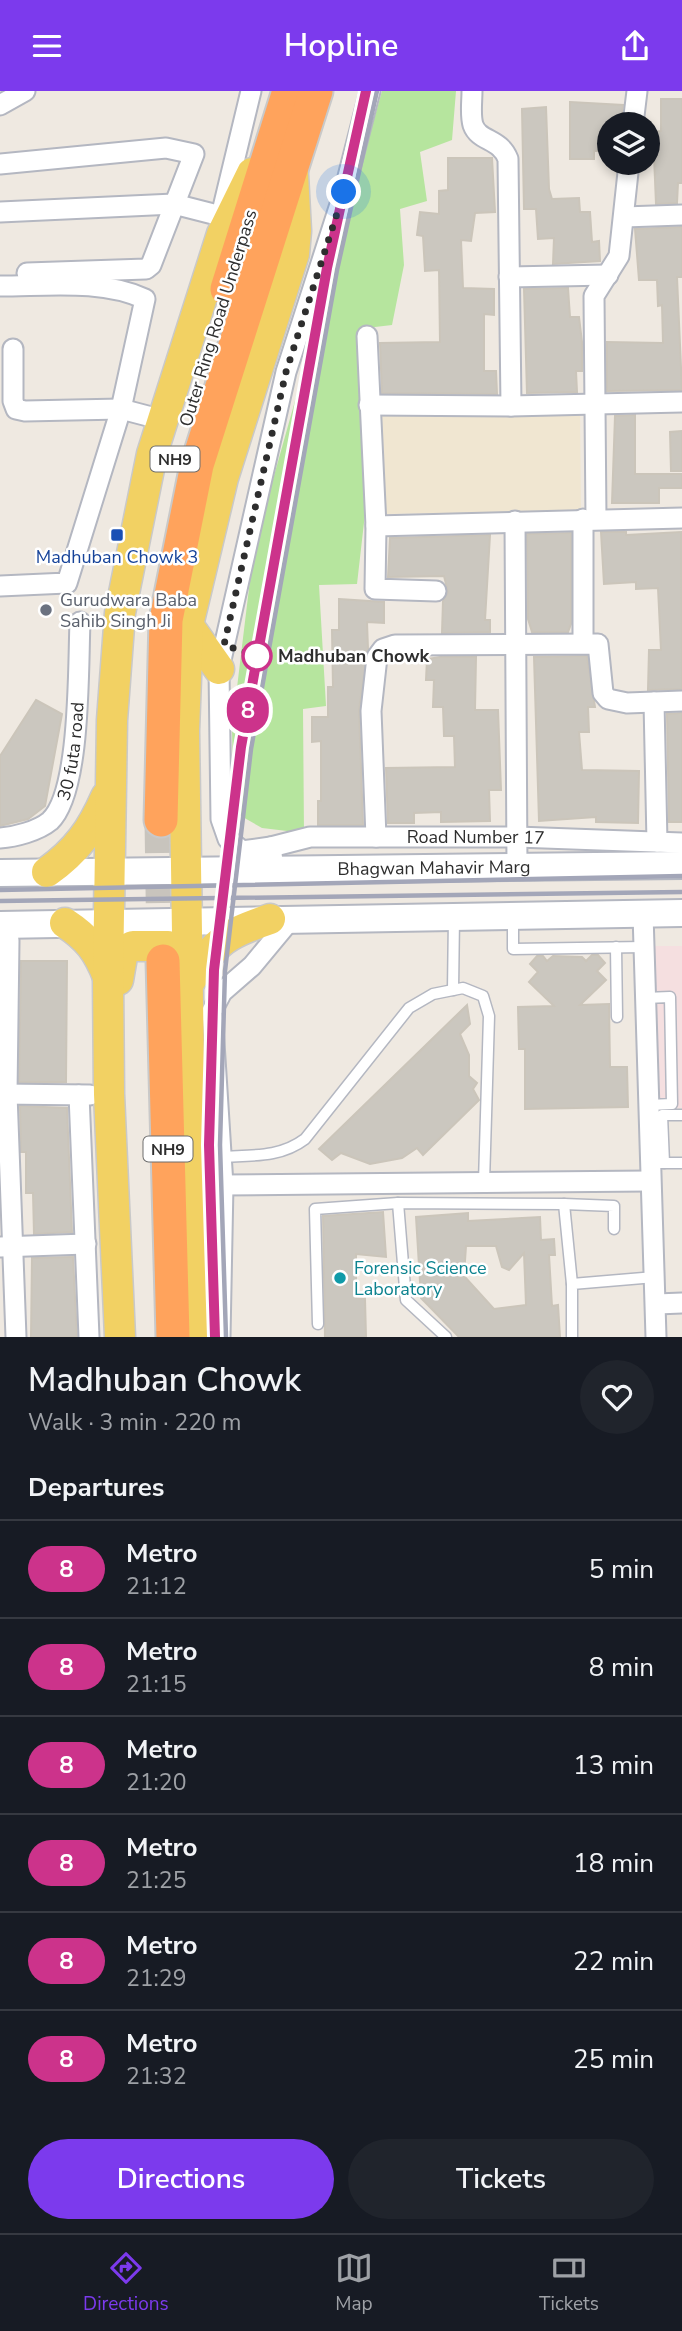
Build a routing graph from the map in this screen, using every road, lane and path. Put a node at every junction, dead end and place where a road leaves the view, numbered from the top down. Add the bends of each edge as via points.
1 (25, 91) edge
2 (251, 91) edge
3 (316, 91) edge
4 (370, 91) edge
5 (472, 91) edge
6 (637, 91) edge
7 (285, 101) edge
8 (0, 105) edge
9 (635, 112) edge
10 (292, 159) junction
11 (0, 165) edge
12 (628, 175) edge
13 (174, 204) junction
14 (0, 212) edge
15 (682, 215) edge
16 (624, 217) junction
17 (221, 225) junction
18 (0, 274) edge
19 (608, 275) junction
20 (509, 277) junction
21 (0, 286) edge
22 (367, 336) dead end
23 (13, 349) dead end
24 (7, 393) edge
25 (682, 402) edge
26 (594, 403) junction
27 (369, 405) junction
28 (511, 406) junction
29 (121, 409) junction
30 (163, 420) junction
31 (682, 518) edge
32 (589, 519) junction
33 (515, 521) junction
34 (376, 526) junction
35 (0, 586) edge
36 (436, 591) dead end
37 (80, 622) dead end
38 (188, 625) junction
39 (583, 643) junction
40 (516, 644) junction
41 (219, 669) junction
42 (682, 701) edge
43 (654, 702) junction
44 (110, 789) junction
45 (376, 837) junction
46 (517, 837) junction
47 (0, 838) edge
48 (657, 842) junction
49 (682, 843) edge
50 (273, 857) junction
51 (682, 865) edge
52 (517, 867) junction
53 (186, 870) junction
54 (109, 871) junction
55 (47, 872) junction
56 (0, 873) edge
57 (682, 913) edge
58 (643, 914) junction
59 (513, 915) junction
60 (454, 916) junction
61 (280, 919) junction
62 (187, 921) junction
63 (65, 923) junction
64 (110, 923) junction
65 (4, 933) edge
66 (616, 947) junction
67 (644, 947) junction
68 (108, 977) junction
69 (187, 986) junction
70 (453, 990) junction
71 (617, 1017) dead end
72 (4, 1094) edge
73 (109, 1094) junction
74 (79, 1095) junction
75 (682, 1115) edge
76 (221, 1157) junction
77 (682, 1163) edge
78 (654, 1169) junction
79 (484, 1182) junction
80 (223, 1185) junction
81 (398, 1203) junction
82 (564, 1204) junction
83 (614, 1229) dead end
84 (117, 1231) junction
85 (86, 1244) junction
86 (7, 1246) edge
87 (655, 1277) junction
88 (572, 1284) junction
89 (682, 1303) edge
90 (657, 1304) junction
91 (318, 1324) dead end
92 (16, 1337) edge
93 (89, 1337) edge
94 (120, 1337) edge
95 (149, 1337) edge
96 (173, 1337) edge
97 (193, 1337) edge
98 (220, 1337) edge
99 (446, 1337) edge
100 (572, 1337) edge
101 (656, 1337) edge

1 - 8 street
2 - 17 street
3 - 10 highway, Outer Ring Road Underpass
4 - 41 street, Road Number 17 via 344,192 286,372
5 - 20 street via 474,127 496,142 508,159
6 - 9 street
7 - 10 highway, Outer Ring Road Underpass / NH9 via 176,457 147,616 149,820 166,620 194,478
7 - 17 main road
10 - 38 main road via 294,254 223,478
11 - 13 street via 166,148 194,153
12 - 16 street
13 - 14 street
13 - 17 street
13 - 18 street via 146,268
15 - 16 street
16 - 19 street via 620,256
17 - 30 main road
19 - 20 street
19 - 26 street via 594,296
20 - 28 street
21 - 29 street via 75,285 145,299
22 - 27 street
23 - 24 street
24 - 29 street via 16,409 25,411
25 - 26 street
26 - 28 street
26 - 32 street
27 - 28 street
27 - 34 street
29 - 30 street
29 - 35 street via 67,583
30 - 44 main road via 120,613
31 - 32 street
32 - 33 street
32 - 39 street
33 - 34 street
33 - 40 street
34 - 36 street via 375,589
37 - 47 street, 30 futa road via 68,787 49,821
38 - 41 main road
38 - 53 main road
39 - 40 street
39 - 43 street via 600,647 608,699
40 - 45 street via 395,645 377,657 371,711
40 - 46 street
41 - 50 street, Road Number 17 via 219,787 224,830 242,851
42 - 43 street
43 - 48 street
44 - 54 main road
44 - 55 main road via 95,823 73,854
45 - 46 street, Road Number 17
45 - 50 street, Road Number 17 via 310,837
46 - 48 street, Road Number 17
46 - 52 street
48 - 49 street, Road Number 17
50 - 52 main road, Bhagwan Mahavir Marg
50 - 53 main road, Bhagwan Mahavir Marg
51 - 52 main road, Bhagwan Mahavir Marg
53 - 54 main road, Bhagwan Mahavir Marg
53 - 62 main road
54 - 55 main road, Bhagwan Mahavir Marg
54 - 64 main road
55 - 56 main road, Bhagwan Mahavir Marg
57 - 58 main road
58 - 59 main road
58 - 67 street
59 - 60 main road
59 - 66 lane via 513,949
60 - 61 main road
60 - 70 lane
61 - 62 main road
61 - 69 main road via 229,934 209,951
61 - 76 street via 252,966 222,992 212,1011
62 - 64 main road
62 - 69 main road
63 - 64 main road
63 - 65 main road
63 - 68 main road via 99,953
64 - 68 main road
65 - 72 street
66 - 67 lane
66 - 71 lane
67 - 78 street via 647,1105
68 - 73 main road
69 - 84 main road via 176,953 169,946 133,946 123,951 117,1004 122,1189
69 - 97 main road
70 - 76 lane via 433,994 403,1014 296,1146 275,1154
70 - 79 lane via 471,989 483,996 489,1016
72 - 74 street
72 - 86 street
73 - 74 street
73 - 84 main road
74 - 85 street
75 - 78 lane via 662,1115
76 - 80 street
77 - 78 lane
78 - 79 street
78 - 87 street
79 - 80 street
80 - 98 street
81 - 82 lane
81 - 91 lane via 315,1209
81 - 99 lane via 406,1300
82 - 83 lane via 614,1206
82 - 88 lane
84 - 94 main road
85 - 86 street
85 - 93 street
86 - 92 street
87 - 88 lane
87 - 90 street
88 - 100 lane
89 - 90 street
90 - 101 street
95 - 96 highway, NH9 via 151,962

